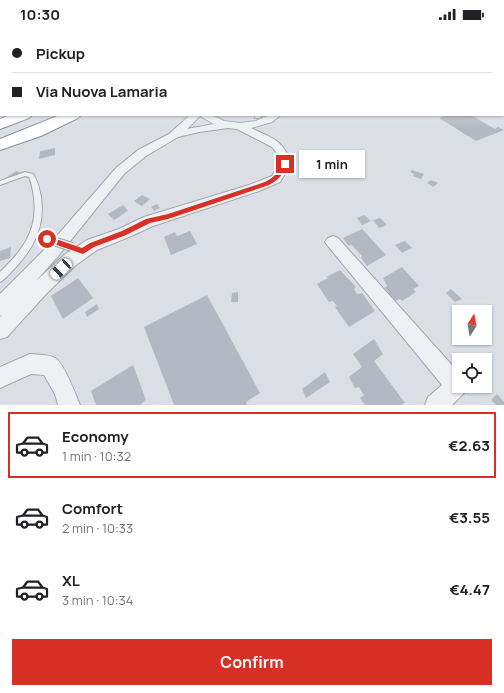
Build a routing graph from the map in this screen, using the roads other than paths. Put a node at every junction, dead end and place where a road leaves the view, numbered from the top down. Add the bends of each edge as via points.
1 (21, 116) edge
2 (37, 116) edge
3 (71, 116) edge
4 (195, 116) edge
5 (207, 116) edge
6 (274, 116) edge
7 (276, 116) edge
8 (0, 124) edge
9 (228, 125) junction
10 (239, 126) junction
11 (0, 130) edge
12 (173, 136) junction
13 (0, 145) edge
14 (276, 145) junction
15 (0, 183) edge
16 (34, 235) junction
17 (333, 242) dead end
18 (77, 249) junction
19 (0, 278) edge
20 (0, 307) edge
21 (0, 330) edge
22 (0, 378) edge
23 (69, 405) edge
24 (436, 405) edge

1 - 8 highway
2 - 11 highway
3 - 13 highway
4 - 12 street
5 - 9 street via 218,123
6 - 10 street via 261,123
7 - 14 street
9 - 10 street
9 - 12 street
10 - 14 street
12 - 20 street via 142,153 120,171 54,250
14 - 18 street via 282,152 285,164 276,179 149,221 124,233
15 - 16 lane via 25,174 31,175 39,213 38,227
16 - 18 lane, bridge
16 - 19 lane via 16,261
17 - 24 street via 457,386
18 - 21 street via 70,260
22 - 23 street via 30,364 50,366 64,390

